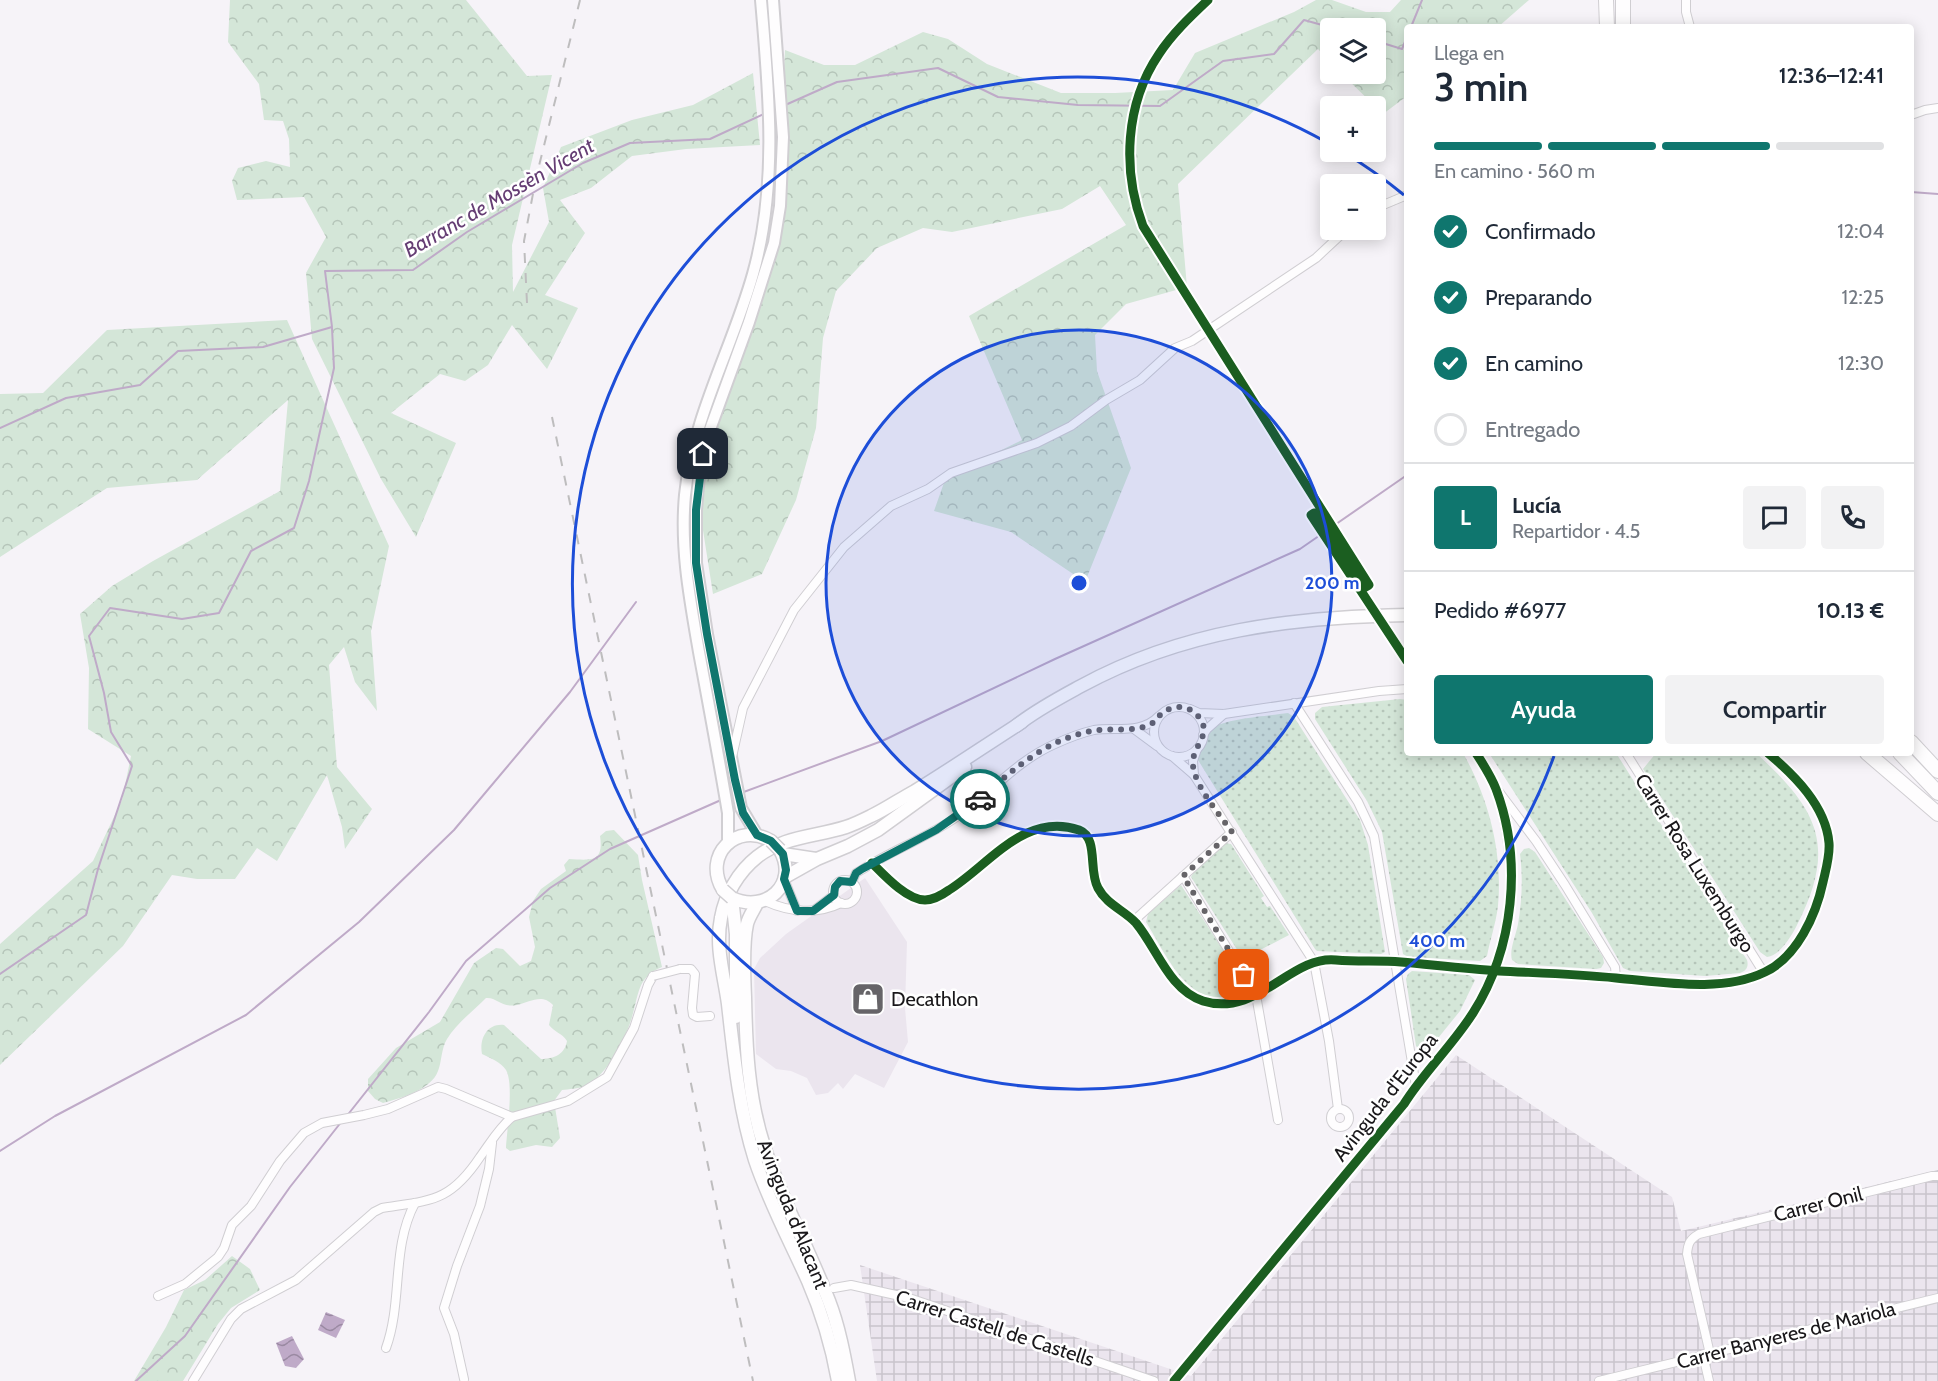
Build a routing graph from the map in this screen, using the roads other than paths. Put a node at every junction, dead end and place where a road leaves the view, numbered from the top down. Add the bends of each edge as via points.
1 (760, 0) edge
2 (774, 0) edge
3 (1606, 0) edge
4 (1623, 0) edge
5 (1686, 0) edge
6 (1606, 24) edge
7 (1623, 24) edge
8 (1689, 24) edge
9 (1938, 108) edge
10 (1914, 114) edge
11 (1404, 196) edge
12 (1386, 204) edge
13 (1335, 240) edge
14 (1404, 615) edge
15 (1404, 689) edge
16 (1294, 703) junction
17 (1190, 710) junction
18 (1224, 714) junction
19 (1160, 716) junction
20 (1022, 722) junction
21 (1134, 729) junction
22 (1203, 737) junction
23 (1914, 745) edge
24 (1159, 747) junction
25 (1199, 747) junction
26 (1168, 754) junction
27 (1478, 756) edge
28 (1628, 756) edge
29 (1771, 756) edge
30 (1870, 756) edge
31 (1903, 756) edge
32 (731, 761) junction
33 (1938, 771) edge
34 (1194, 775) junction
35 (1496, 788) junction
36 (1938, 793) edge
37 (1938, 814) edge
38 (1232, 832) junction
39 (757, 835) junction
40 (728, 843) junction
41 (778, 848) junction
42 (817, 859) junction
43 (872, 863) junction
44 (1183, 876) junction
45 (784, 878) junction
46 (852, 882) junction
47 (728, 894) junction
48 (834, 895) junction
49 (761, 902) junction
50 (841, 903) junction
51 (797, 911) junction
52 (813, 911) junction
53 (1135, 922) junction
54 (1394, 961) junction
55 (1314, 962) junction
56 (1494, 970) junction
57 (1764, 973) junction
58 (1616, 978) junction
59 (1256, 995) junction
60 (710, 1016) dead end
61 (1416, 1086) junction
62 (739, 1089) junction
63 (1338, 1109) dead end
64 (512, 1117) junction
65 (1278, 1120) dead end
66 (492, 1138) junction
67 (1938, 1176) edge
68 (415, 1203) junction
69 (834, 1288) dead end
70 (158, 1296) dead end
71 (1938, 1298) edge
72 (386, 1348) dead end
73 (1707, 1354) junction
74 (464, 1379) dead end
75 (193, 1381) edge
76 (838, 1381) edge
77 (849, 1381) edge
78 (1154, 1381) edge
79 (1174, 1381) edge
80 (1599, 1381) edge
81 (1709, 1381) edge

1 - 40 main road via 770,130 765,219 752,277 698,428 684,521 688,592 728,813
2 - 32 main road via 783,137 775,239 708,435 696,510 696,563
3 - 6 highway
4 - 7 highway
5 - 8 street
9 - 10 street
11 - 12 street
13 - 32 street via 1316,258 1175,348 1140,380 1071,426 1036,443 951,473 891,506 844,547 794,610 743,708
14 - 20 main road via 1273,623 1203,638 1118,668
15 - 16 street
16 - 18 street
16 - 54 street via 1370,825
17 - 18 street
17 - 19 street via 1177,707
17 - 22 street via 1203,725
18 - 22 street
19 - 21 street via 1152,724
19 - 24 street via 1154,728
20 - 42 main road via 878,830
20 - 62 main road, Avinguda d'Alacant via 873,815 846,827 786,840 766,850 741,873 726,899 718,937
21 - 24 street
21 - 43 street via 1093,731 1054,744 1016,768 955,818
22 - 25 street
23 - 33 highway
24 - 26 street
25 - 26 street via 1182,756
25 - 34 street via 1192,760
26 - 34 street
27 - 35 street
28 - 57 street, Carrer Rosa Luxemburgo
29 - 57 street via 1813,801 1829,845 1813,915 1785,957
30 - 37 highway
31 - 36 highway
32 - 39 main road via 743,813
34 - 38 street
35 - 56 street, Avinguda d'Europa via 1508,836 1511,891 1509,916
35 - 58 street via 1565,885 1615,967
38 - 44 street
38 - 55 street
39 - 40 main road via 741,836
39 - 41 main road
40 - 47 main road via 717,866 718,878
41 - 42 main road
41 - 45 main road via 786,870
42 - 45 main road
43 - 46 street via 856,873
43 - 53 street via 906,892 924,900 935,898 1017,838 1041,828 1065,827 1087,835 1096,885 1106,900
44 - 53 street
44 - 59 street
45 - 49 main road via 777,892
45 - 51 street
46 - 48 street via 837,883
46 - 50 street via 857,888 855,899 849,904
47 - 49 main road via 740,902
47 - 62 main road, Avinguda d'Alacant via 736,934
48 - 50 street
48 - 52 street
49 - 51 street
49 - 77 main road, Avinguda d'Alacant via 746,927 748,1066 753,1103 774,1174 830,1304
50 - 52 street
51 - 52 street
53 - 59 street via 1174,980 1199,1000 1227,1004
54 - 55 street
54 - 56 street
54 - 61 street
55 - 59 street
55 - 63 street
56 - 58 street
56 - 61 street, Avinguda d'Europa via 1473,1013
57 - 58 street via 1733,983 1711,984
59 - 65 street
60 - 64 street, bridge via 693,1015 695,974 690,969 653,976 634,1028 607,1077 568,1101
61 - 79 street, Avinguda d'Europa
62 - 76 main road, Avinguda d'Alacant via 756,1162 816,1300
64 - 66 street
64 - 70 street via 438,1087 388,1108 322,1123 304,1134 280,1161 251,1206 232,1225 218,1257 185,1284
66 - 68 street via 463,1180 446,1194
66 - 74 street via 480,1206 444,1308
67 - 73 street, Carrer Onil via 1699,1234 1689,1242 1687,1254
68 - 72 street via 400,1244 393,1328
68 - 75 street via 374,1212 296,1280 241,1309 224,1328
69 - 78 street, Carrer Castell de Castells via 851,1285 909,1298
71 - 73 street, Carrer Banyeres de Mariola
73 - 80 street, Carrer Banyeres de Mariola
73 - 81 street

